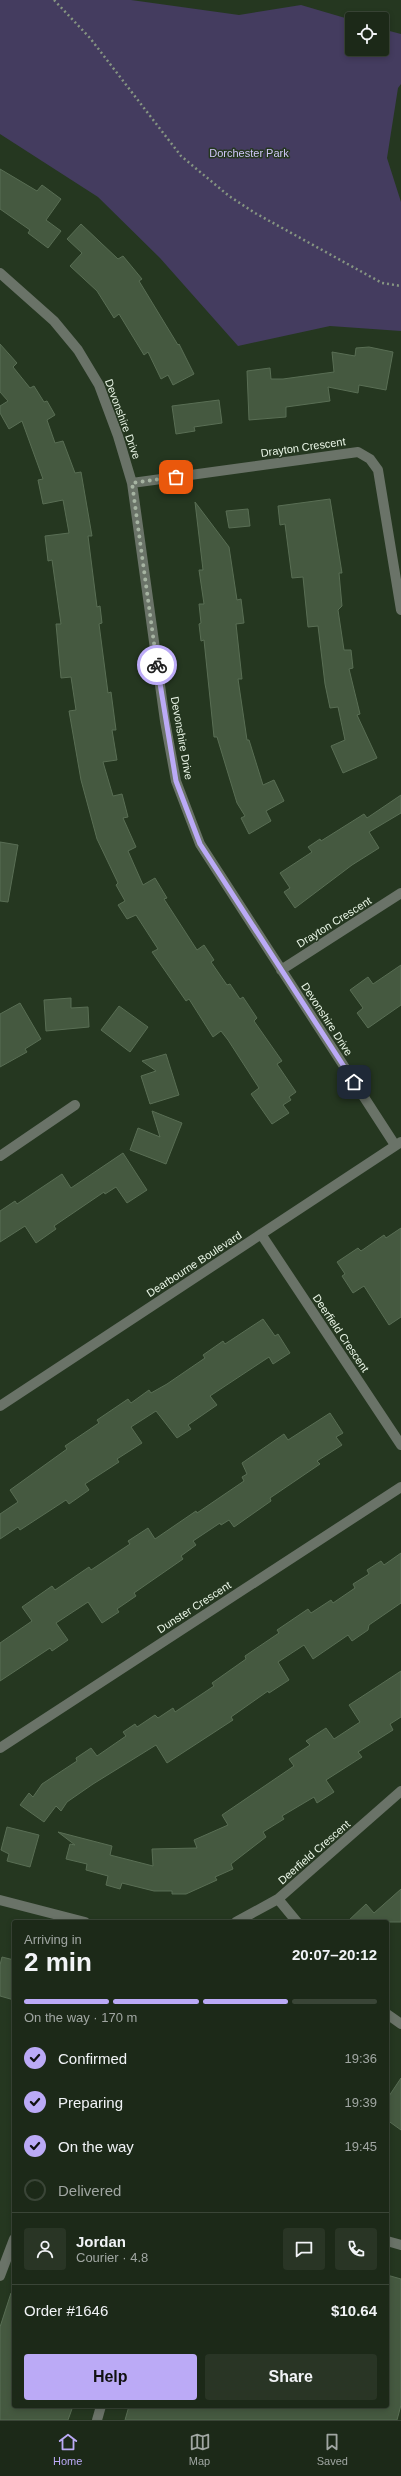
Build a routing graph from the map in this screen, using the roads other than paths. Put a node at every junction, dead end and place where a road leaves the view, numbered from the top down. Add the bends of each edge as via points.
1 (0, 272) edge
2 (132, 483) junction
3 (401, 610) edge
4 (401, 893) edge
5 (280, 970) junction
6 (75, 1105) dead end
7 (398, 1144) edge
8 (0, 1156) edge
9 (261, 1234) junction
10 (0, 1406) edge
11 (401, 1445) edge
12 (401, 1487) edge
13 (0, 1748) edge
14 (401, 1791) edge
15 (278, 1899) junction
16 (0, 1900) edge
17 (77, 1920) edge
18 (240, 1920) edge
19 (295, 1920) edge
20 (389, 2015) edge
21 (401, 2024) edge
22 (389, 2242) edge
23 (12, 2244) edge
24 (401, 2245) edge
25 (0, 2276) edge
26 (100, 2408) edge
27 (97, 2420) edge

1 - 2 street, Devonshire Drive via 54,321 78,350 99,385
2 - 3 street, Drayton Crescent via 358,452 370,459 378,470
2 - 5 street, Devonshire Drive via 165,721 176,781 200,844
4 - 5 street, Drayton Crescent
5 - 7 street, Devonshire Drive
6 - 8 street
7 - 9 street, Dearbourne Boulevard
9 - 10 street, Dearbourne Boulevard
9 - 11 street, Deerfield Crescent
12 - 13 street, Dunster Crescent
14 - 15 street, Deerfield Crescent
15 - 18 street, Deerfield Crescent
15 - 19 street
16 - 17 street
20 - 21 street
22 - 24 street
23 - 25 street
26 - 27 street

